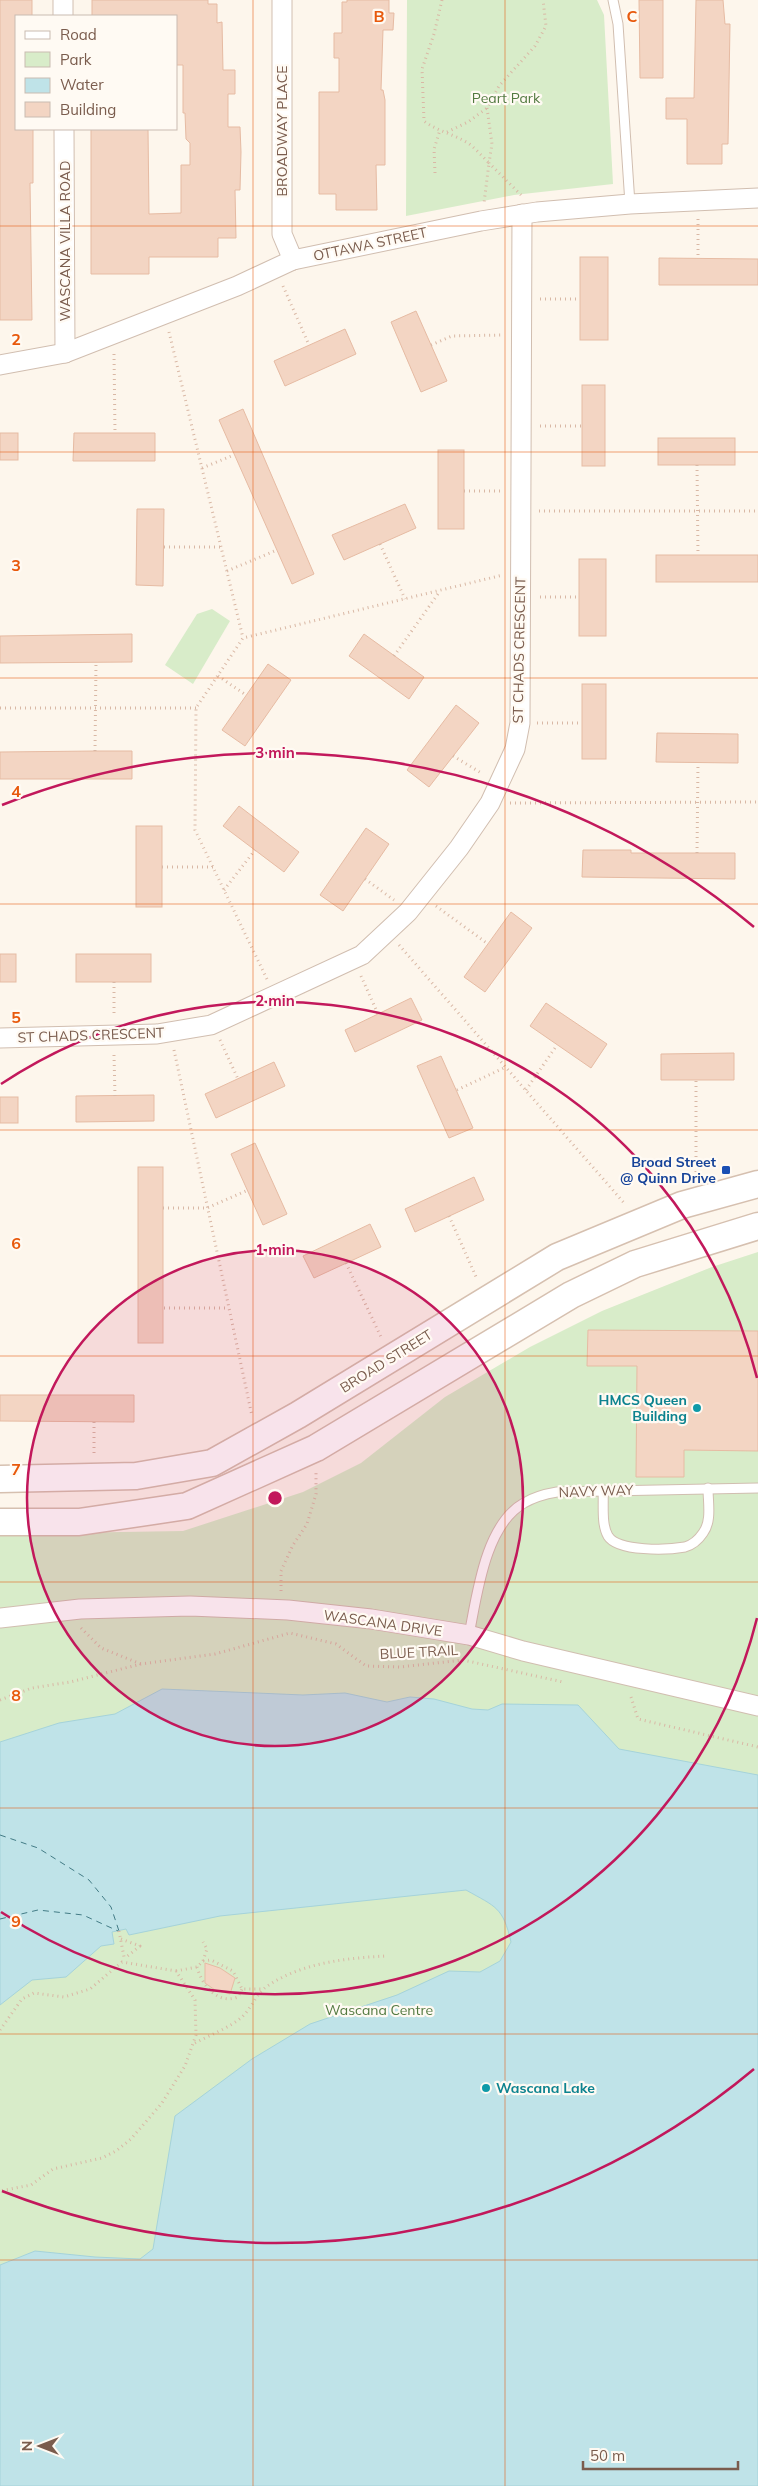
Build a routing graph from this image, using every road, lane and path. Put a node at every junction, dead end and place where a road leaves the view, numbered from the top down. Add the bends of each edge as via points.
1 (63, 0) edge
2 (282, 0) edge
3 (442, 0) edge
4 (543, 0) edge
5 (613, 0) edge
6 (64, 15) edge
7 (487, 108) junction
8 (64, 130) edge
9 (440, 130) junction
10 (447, 132) junction
11 (489, 163) junction
12 (435, 173) dead end
13 (758, 198) edge
14 (698, 201) junction
15 (630, 204) junction
16 (529, 213) junction
17 (481, 221) junction
18 (698, 258) dead end
19 (293, 260) junction
20 (275, 268) junction
21 (522, 299) junction
22 (580, 299) dead end
23 (165, 314) junction
24 (114, 334) junction
25 (521, 334) junction
26 (309, 345) dead end
27 (431, 345) dead end
28 (65, 353) junction
29 (0, 365) edge
30 (521, 426) junction
31 (582, 426) dead end
32 (114, 433) dead end
33 (234, 455) dead end
34 (697, 465) dead end
35 (202, 468) junction
36 (464, 491) dead end
37 (521, 491) junction
38 (521, 511) junction
39 (698, 511) junction
40 (758, 511) edge
41 (380, 544) dead end
42 (164, 547) dead end
43 (221, 547) junction
44 (276, 550) dead end
45 (698, 555) dead end
46 (227, 571) junction
47 (520, 571) junction
48 (440, 590) junction
49 (520, 597) junction
50 (580, 597) dead end
51 (405, 599) junction
52 (243, 638) junction
53 (394, 656) dead end
54 (96, 662) dead end
55 (218, 676) junction
56 (246, 695) dead end
57 (0, 708) edge
58 (95, 708) junction
59 (196, 708) junction
60 (520, 723) junction
61 (582, 723) dead end
62 (95, 751) dead end
63 (453, 756) dead end
64 (698, 763) dead end
65 (498, 784) junction
66 (490, 802) junction
67 (698, 802) junction
68 (758, 802) edge
69 (255, 850) dead end
70 (697, 853) dead end
71 (162, 867) dead end
72 (213, 867) junction
73 (365, 879) dead end
74 (224, 890) junction
75 (421, 895) junction
76 (408, 911) junction
77 (387, 932) junction
78 (488, 944) dead end
79 (353, 959) junction
80 (275, 995) junction
81 (378, 1014) dead end
82 (212, 1024) junction
83 (170, 1032) junction
84 (0, 1038) edge
85 (557, 1045) dead end
86 (506, 1067) junction
87 (238, 1079) dead end
88 (696, 1080) dead end
89 (457, 1090) dead end
90 (526, 1090) junction
91 (758, 1184) edge
92 (248, 1190) dead end
93 (705, 1199) junction
94 (163, 1208) dead end
95 (208, 1208) junction
96 (449, 1216) dead end
97 (634, 1225) junction
98 (758, 1226) edge
99 (346, 1263) dead end
100 (486, 1300) junction
101 (164, 1308) dead end
102 (228, 1308) junction
103 (391, 1358) junction
104 (94, 1422) dead end
105 (256, 1438) junction
106 (316, 1448) junction
107 (93, 1477) junction
108 (0, 1479) edge
109 (708, 1488) junction
110 (758, 1488) edge
111 (603, 1490) junction
112 (0, 1522) edge
113 (80, 1609) junction
114 (288, 1610) junction
115 (0, 1618) edge
116 (290, 1633) junction
117 (469, 1635) junction
118 (141, 1664) junction
119 (566, 1682) dead end
120 (638, 1695) dead end
121 (0, 1700) edge
122 (758, 1706) edge
123 (758, 1747) edge
124 (119, 1931) dead end
125 (121, 1939) junction
126 (203, 1942) dead end
127 (386, 1956) dead end
128 (125, 1960) junction
129 (203, 1961) junction
130 (197, 1967) junction
131 (176, 1971) junction
132 (242, 1989) junction
133 (263, 1989) junction
134 (0, 2030) edge
135 (195, 2043) junction
136 (0, 2191) edge

1 - 6 street
2 - 19 street, BROADWAY PLACE via 282,234
3 - 9 path via 422,69 424,121
4 - 7 path via 546,26 535,46 499,86
5 - 15 lane via 618,24
7 - 10 path
7 - 11 path via 492,144
8 - 28 street, WASCANA VILLA ROAD
9 - 10 path
9 - 12 path via 434,149
10 - 11 path via 469,144
11 - 16 path
11 - 17 path
13 - 14 street, OTTAWA STREET
14 - 15 street, OTTAWA STREET
14 - 18 path
15 - 16 street, OTTAWA STREET
16 - 17 street, OTTAWA STREET
16 - 21 street, ST CHADS CRESCENT
17 - 19 street, OTTAWA STREET
19 - 20 street, OTTAWA STREET
20 - 23 street, OTTAWA STREET
20 - 26 path
21 - 22 path
21 - 25 street, ST CHADS CRESCENT
23 - 24 street, OTTAWA STREET
23 - 35 path
24 - 28 street, OTTAWA STREET
24 - 32 path
25 - 27 path via 452,336
25 - 30 street, ST CHADS CRESCENT
28 - 29 street, OTTAWA STREET
30 - 31 path
30 - 37 street, ST CHADS CRESCENT
33 - 35 path
34 - 39 path
35 - 43 path
36 - 37 path
37 - 38 street, ST CHADS CRESCENT
38 - 39 path
38 - 47 street, ST CHADS CRESCENT
39 - 40 path
39 - 45 path
41 - 51 path
42 - 43 path
43 - 46 path
44 - 46 path
46 - 52 path
47 - 48 path
47 - 49 street, ST CHADS CRESCENT
48 - 51 path
48 - 53 path
49 - 50 path
49 - 60 street, ST CHADS CRESCENT
51 - 52 path
52 - 55 path
54 - 58 path
55 - 56 path
55 - 59 path
57 - 58 path
58 - 59 path
58 - 62 path
59 - 72 path via 195,830
60 - 61 path
60 - 65 street, ST CHADS CRESCENT via 514,749
63 - 65 path
64 - 67 path
65 - 66 street, ST CHADS CRESCENT
66 - 67 path
66 - 75 street, ST CHADS CRESCENT via 459,848
67 - 68 path
67 - 70 path
69 - 74 path
71 - 72 path
72 - 74 path
73 - 76 path
74 - 80 path
75 - 76 street, ST CHADS CRESCENT
75 - 78 path
76 - 77 street, ST CHADS CRESCENT
77 - 79 street, ST CHADS CRESCENT
77 - 86 path
79 - 80 street, ST CHADS CRESCENT
79 - 81 path
80 - 82 street, ST CHADS CRESCENT
82 - 83 street, ST CHADS CRESCENT
82 - 87 path
83 - 84 street, ST CHADS CRESCENT
83 - 95 path
85 - 90 path
86 - 89 path
86 - 90 path
88 - 93 path via 696,1176
90 - 97 path via 624,1201
91 - 93 main road, BROAD STREET
92 - 95 path
93 - 97 main road, BROAD STREET
94 - 95 path
95 - 102 path
96 - 100 path
97 - 100 main road, BROAD STREET via 557,1257
98 - 106 main road via 635,1264 571,1295
99 - 103 path
100 - 103 main road, BROAD STREET
101 - 102 path
102 - 105 path
103 - 105 main road, BROAD STREET
104 - 107 path
105 - 107 main road, BROAD STREET via 212,1463 136,1476
106 - 112 main road via 187,1506 79,1522
106 - 114 path via 316,1494 307,1524 281,1571 281,1593
107 - 108 main road, BROAD STREET
109 - 110 lane, NAVY WAY
109 - 111 lane, NAVY WAY
109 - 111 lane via 709,1522 696,1542 686,1547 637,1548 628,1548 609,1538 605,1530
111 - 117 lane, NAVY WAY via 538,1496 522,1504 506,1519 482,1567
113 - 114 street, WASCANA DRIVE via 190,1606
113 - 115 street, WASCANA DRIVE
113 - 118 path via 81,1629 101,1648
114 - 116 path
114 - 117 street, WASCANA DRIVE
116 - 118 path, BLUE TRAIL via 215,1654
116 - 119 path, BLUE TRAIL via 336,1644 366,1666 400,1667 463,1660
117 - 122 street, WASCANA DRIVE via 523,1651
118 - 121 path, BLUE TRAIL via 32,1688
120 - 123 path via 630,1693 638,1719
124 - 125 path
125 - 128 path
125 - 128 path via 140,1946
126 - 129 path via 207,1950
127 - 133 path via 324,1963 302,1969
128 - 131 path
128 - 134 path via 96,1986 82,1992 64,1997 34,1993 22,1999
129 - 130 path
129 - 132 path via 211,1960 233,1971
130 - 131 path
130 - 132 path via 203,1983 218,1996 233,1999
131 - 135 path via 195,2000
132 - 133 path
133 - 135 path via 241,2018
135 - 136 path via 162,2103 131,2139 116,2151 102,2158 53,2170 31,2185

